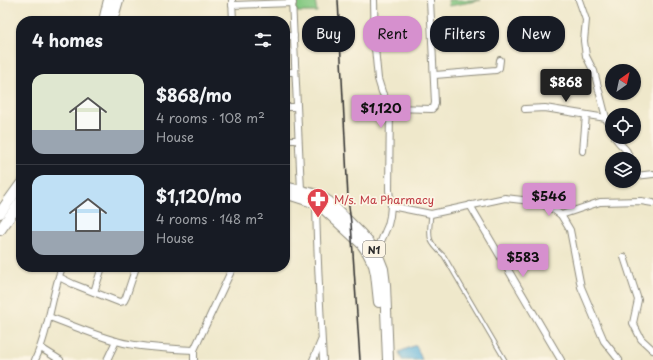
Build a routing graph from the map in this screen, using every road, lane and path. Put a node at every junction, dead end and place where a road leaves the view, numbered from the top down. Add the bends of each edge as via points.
1 (109, 0) edge
2 (118, 0) edge
3 (374, 0) edge
4 (430, 0) edge
5 (579, 0) edge
6 (293, 1) edge
7 (232, 2) edge
8 (105, 16) edge
9 (113, 16) edge
10 (233, 16) edge
11 (290, 36) edge
12 (294, 36) junction
13 (500, 60) dead end
14 (290, 72) edge
15 (295, 72) junction
16 (435, 75) junction
17 (290, 107) edge
18 (296, 107) junction
19 (390, 108) junction
20 (525, 109) dead end
21 (605, 114) edge
22 (586, 115) junction
23 (605, 118) edge
24 (290, 140) edge
25 (298, 140) junction
26 (620, 144) edge
27 (583, 152) dead end
28 (628, 152) edge
29 (653, 174) edge
30 (641, 175) edge
31 (290, 189) edge
32 (301, 190) junction
33 (16, 191) edge
34 (290, 195) edge
35 (316, 203) junction
36 (653, 203) edge
37 (470, 205) junction
38 (391, 206) junction
39 (16, 208) edge
40 (0, 214) edge
41 (430, 214) junction
42 (561, 215) junction
43 (0, 230) edge
44 (374, 256) junction
45 (624, 257) dead end
46 (60, 272) edge
47 (100, 272) edge
48 (134, 272) edge
49 (231, 272) edge
50 (58, 277) junction
51 (94, 292) junction
52 (49, 317) junction
53 (322, 338) junction
54 (116, 341) junction
55 (41, 348) junction
56 (653, 350) edge
57 (194, 351) junction
58 (35, 360) edge
59 (60, 360) edge
60 (107, 360) edge
61 (187, 360) edge
62 (194, 360) edge
63 (313, 360) edge
64 (323, 360) edge
65 (381, 360) edge
66 (388, 360) edge
67 (506, 360) edge
68 (561, 360) edge
69 (619, 360) edge

1 - 8 highway
2 - 9 highway
3 - 19 street via 378,79
4 - 16 street
5 - 21 street via 586,20 586,56 594,70
6 - 7 street
6 - 12 street
7 - 10 street
11 - 12 street
12 - 15 street
13 - 16 street via 499,68 496,70
14 - 15 street
15 - 18 street
16 - 19 street via 436,103 432,109
17 - 18 street
18 - 25 street
19 - 38 street
20 - 22 street via 545,108
22 - 23 street
22 - 27 street
24 - 25 street
25 - 32 street
26 - 28 street
29 - 30 street
31 - 32 highway, N1
32 - 44 highway, N1 via 318,195 329,202 361,234
33 - 40 highway
34 - 35 highway, N1
35 - 44 highway, N1
35 - 53 street
36 - 42 street via 600,202
37 - 41 street
37 - 42 street via 505,198 550,207
37 - 68 street
38 - 41 street
38 - 44 street via 388,224
39 - 43 highway
41 - 67 lane via 429,234 433,246 444,256
42 - 69 street via 570,230 581,287 604,341
44 - 65 highway, N1 via 380,309
44 - 66 highway, N1 via 382,269 385,285
45 - 56 street via 638,300 633,323 641,339
46 - 50 street
47 - 51 street
48 - 51 street via 124,301 120,302
49 - 57 street
50 - 51 street
50 - 52 street
52 - 54 street
52 - 55 street
53 - 63 street
53 - 64 street
54 - 57 street
54 - 60 street
55 - 58 street
55 - 59 street
57 - 61 street
57 - 62 street

